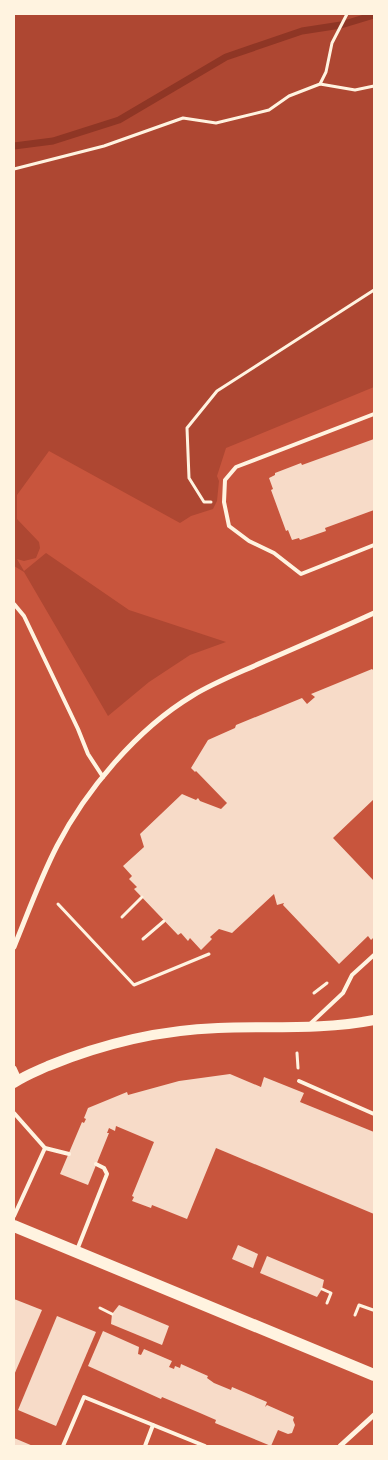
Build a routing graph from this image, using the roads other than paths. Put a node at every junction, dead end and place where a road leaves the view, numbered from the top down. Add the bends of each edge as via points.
1 (374, 414) edge
2 (374, 545) edge
3 (14, 604) edge
4 (374, 614) edge
5 (103, 777) junction
6 (14, 947) edge
7 (374, 955) edge
8 (374, 1020) edge
9 (307, 1026) junction
10 (14, 1068) edge
11 (16, 1081) edge
12 (299, 1081) dead end
13 (14, 1113) edge
14 (374, 1114) edge
15 (45, 1148) junction
16 (69, 1154) dead end
17 (96, 1164) dead end
18 (14, 1216) edge
19 (14, 1226) edge
20 (76, 1252) junction
21 (374, 1376) edge
22 (374, 1415) edge
23 (153, 1425) junction
24 (63, 1446) edge
25 (145, 1446) edge
26 (205, 1446) edge
27 (340, 1446) edge

1 - 2 lane via 236,466 225,480 224,502 229,526 301,574
3 - 5 lane via 24,616 88,754
4 - 5 street via 191,696 148,729
5 - 6 street via 57,846
7 - 9 lane via 352,976 343,993
8 - 9 main road
9 - 11 main road via 217,1028 139,1038 98,1048
10 - 11 street
12 - 14 lane
13 - 15 lane
15 - 16 lane
15 - 18 lane
17 - 20 lane via 107,1174
19 - 20 main road
20 - 21 main road
22 - 27 street
23 - 24 lane via 84,1397
23 - 25 lane
23 - 26 lane

